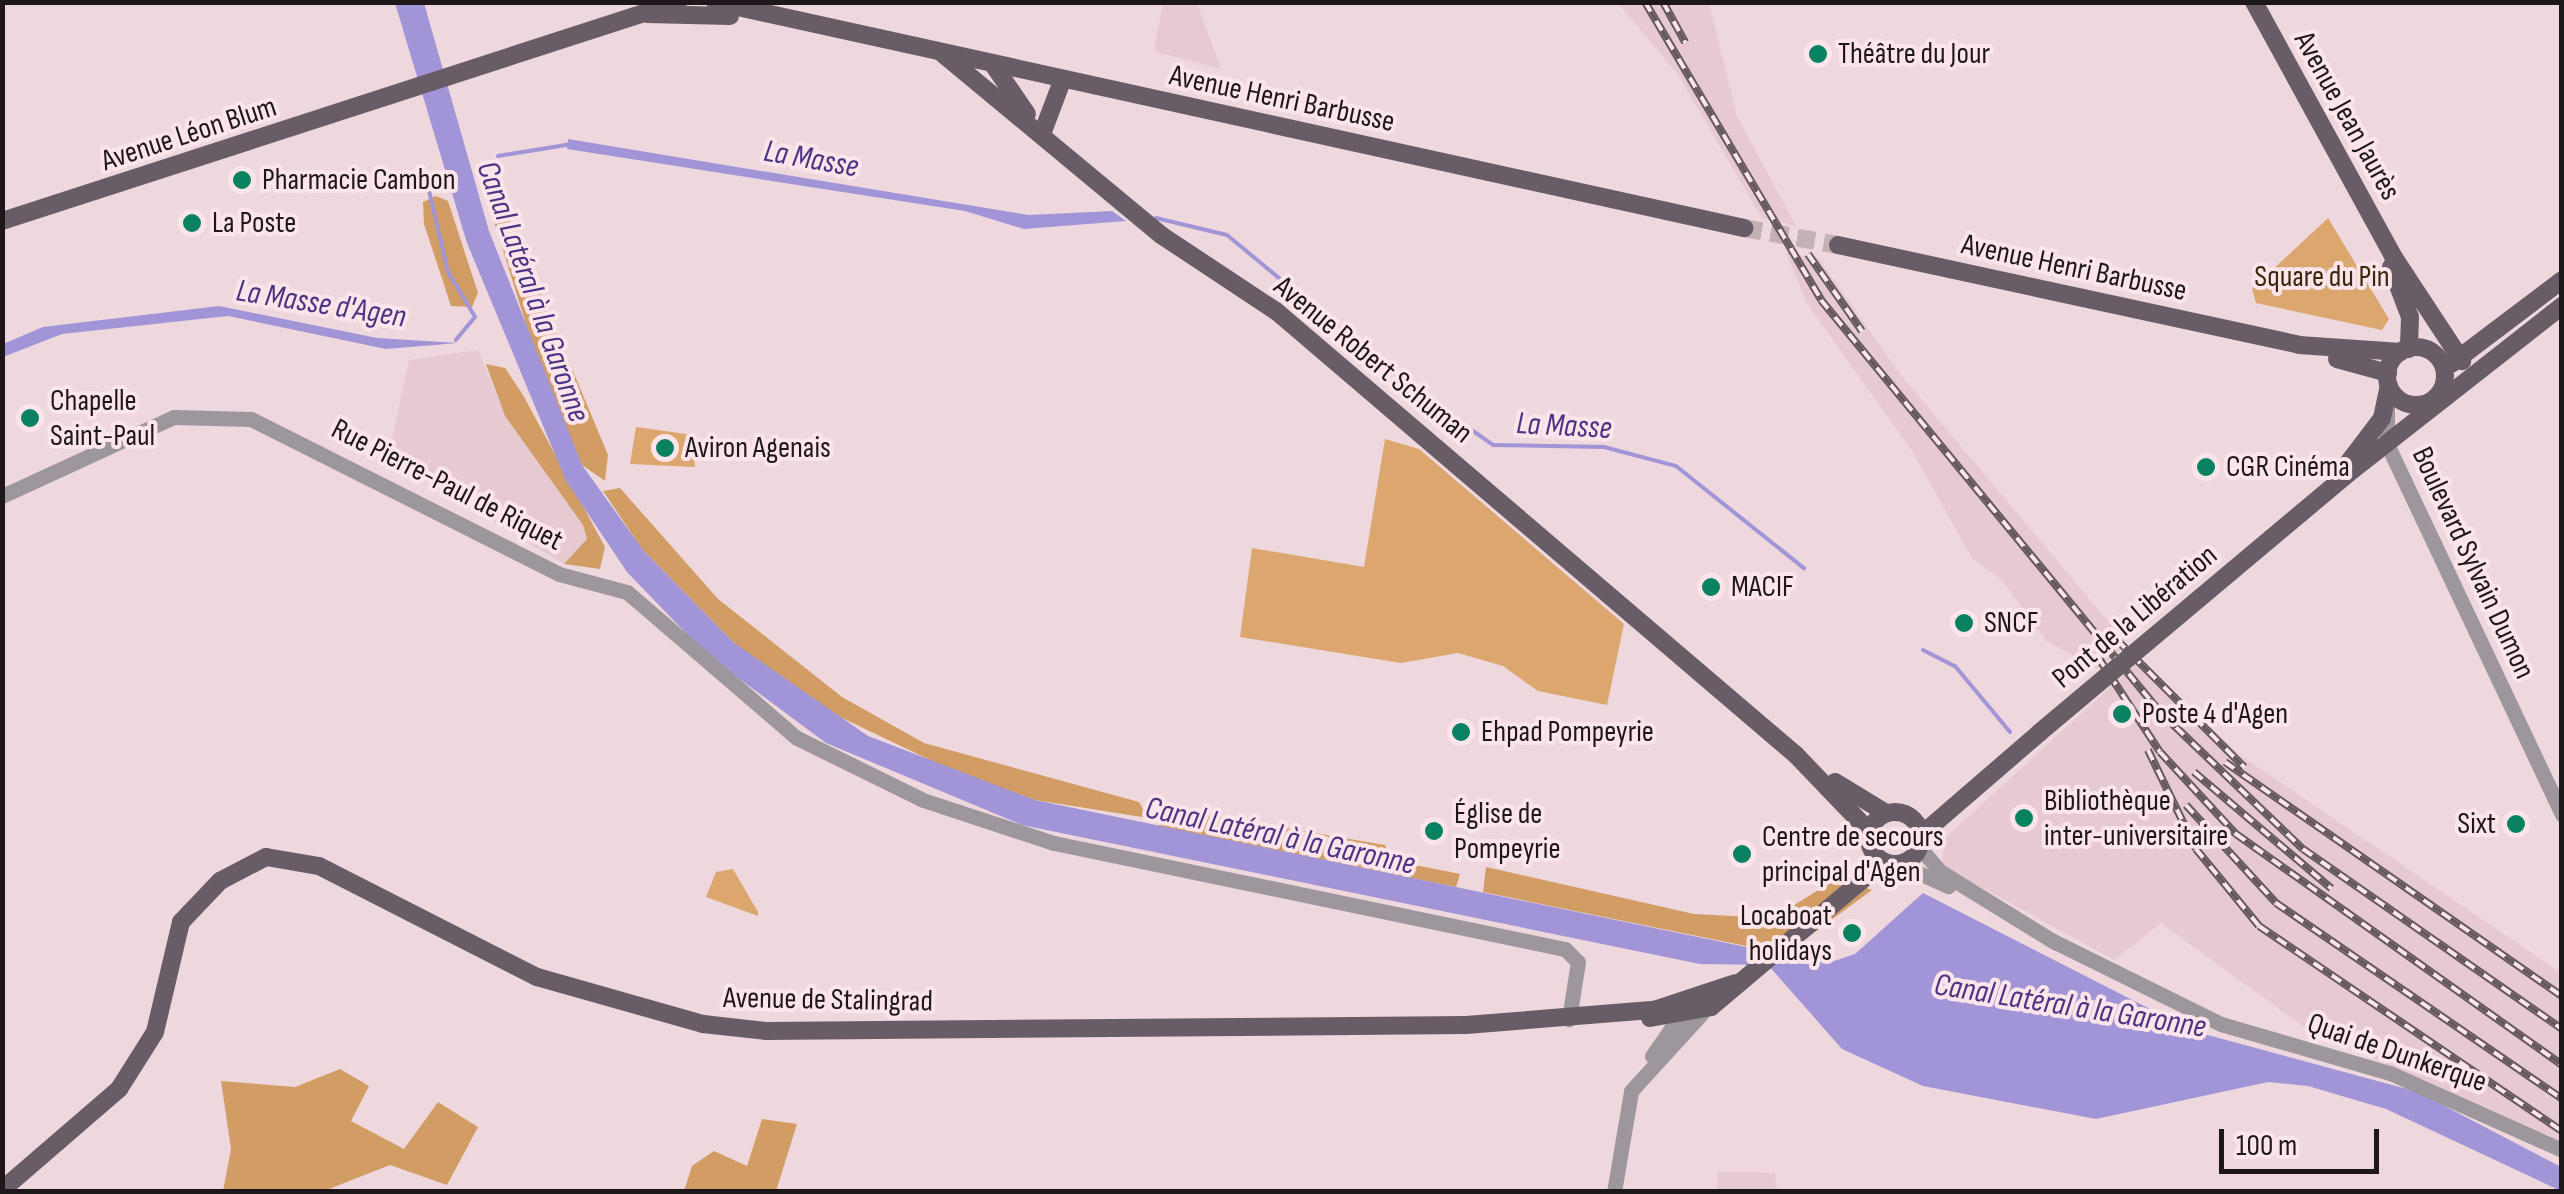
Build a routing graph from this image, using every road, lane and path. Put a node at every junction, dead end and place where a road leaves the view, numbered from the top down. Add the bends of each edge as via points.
1 (678, 2) edge
2 (2254, 2) edge
3 (720, 7) edge
4 (647, 14) junction
5 (944, 54) junction
6 (990, 65) junction
7 (453, 79) joint
8 (1062, 81) junction
9 (989, 91) junction
10 (1041, 133) junction
11 (2, 221) edge
12 (1744, 228) tunnel mouth
13 (1838, 245) tunnel mouth
14 (2393, 256) junction
15 (2562, 280) edge
16 (2562, 306) edge
17 (2299, 345) junction
18 (2405, 350) junction
19 (2462, 361) junction
20 (2442, 362) junction
21 (2388, 386) junction
22 (2428, 408) junction
23 (2380, 439) junction
24 (2, 496) edge
25 (2037, 730) junction
26 (1800, 759) junction
27 (1886, 813) junction
28 (2562, 815) edge
29 (1908, 816) junction
30 (1869, 837) junction
31 (1920, 841) junction
32 (1892, 862) junction
33 (1839, 896) junction
34 (2011, 915) junction
35 (1737, 982) junction
36 (1710, 995) junction
37 (1702, 1013) junction
38 (1676, 1018) junction
39 (1569, 1019) junction
40 (1642, 1072) junction
41 (2562, 1150) edge
42 (2, 1190) edge
43 (1614, 1192) edge

1 - 4 main road, Avenue Henri Barbusse
2 - 14 main road, Avenue Jean Jaurès
3 - 4 main road, Avenue Henri Barbusse
3 - 5 main road, Avenue Henri Barbusse
4 - 7 main road, Avenue Henri Barbusse
5 - 6 main road, Avenue Henri Barbusse
5 - 9 main road, Avenue Robert Schuman
6 - 8 main road, Avenue Henri Barbusse
6 - 9 main road
6 - 10 main road, Avenue Robert Schuman
7 - 11 main road, Avenue Léon Blum
8 - 10 main road
8 - 12 main road, Avenue Henri Barbusse
9 - 10 main road, Avenue Robert Schuman
10 - 26 main road, Avenue Robert Schuman via 1161,235 1276,311
13 - 17 main road, Avenue Henri Barbusse
14 - 18 main road
14 - 19 main road
15 - 19 main road
16 - 22 main road, Pont de la Libération
17 - 18 main road, Avenue Henri Barbusse
17 - 21 main road, Avenue Henri Barbusse
18 - 20 main road
18 - 21 main road
19 - 20 main road
20 - 22 main road via 2443,388
21 - 22 main road via 2407,404
21 - 23 main road
22 - 23 main road, Pont de la Libération
23 - 25 main road, Pont de la Libération, bridge
23 - 28 street, Boulevard Sylvain Dumon
24 - 39 street, Rue Pierre-Paul de Riquet via 174,417 240,415 559,574 627,592 798,738 922,800 1054,844 1565,950 1578,962
25 - 29 main road, Pont de la Libération via 1952,796
25 - 31 main road, Pont de la Libération
26 - 27 main road, Avenue Robert Schuman
26 - 30 main road, Avenue Robert Schuman
27 - 29 main road
27 - 30 main road, Avenue de Stalingrad
29 - 31 main road
30 - 32 main road, Avenue Robert Schuman
30 - 33 main road, Avenue de Stalingrad
31 - 32 main road, Pont de la Libération
31 - 34 street, Quai de Dunkerque
32 - 33 main road, Avenue de Stalingrad
32 - 34 street, Quai de Dunkerque
33 - 35 main road, Avenue de Stalingrad
34 - 41 street, Quai de Dunkerque via 2051,940 2267,1039 2390,1073
35 - 36 main road, Avenue de Stalingrad
35 - 37 main road, Avenue de Stalingrad
36 - 38 street
36 - 39 main road, Avenue de Stalingrad
37 - 38 main road, Avenue de Stalingrad
37 - 40 street
38 - 39 main road, Avenue de Stalingrad
38 - 40 street
39 - 42 main road, Avenue de Stalingrad via 832,1033 703,1024 538,978 320,866 266,856 220,881 181,922 155,1032 119,1089
40 - 43 street via 1622,1114

